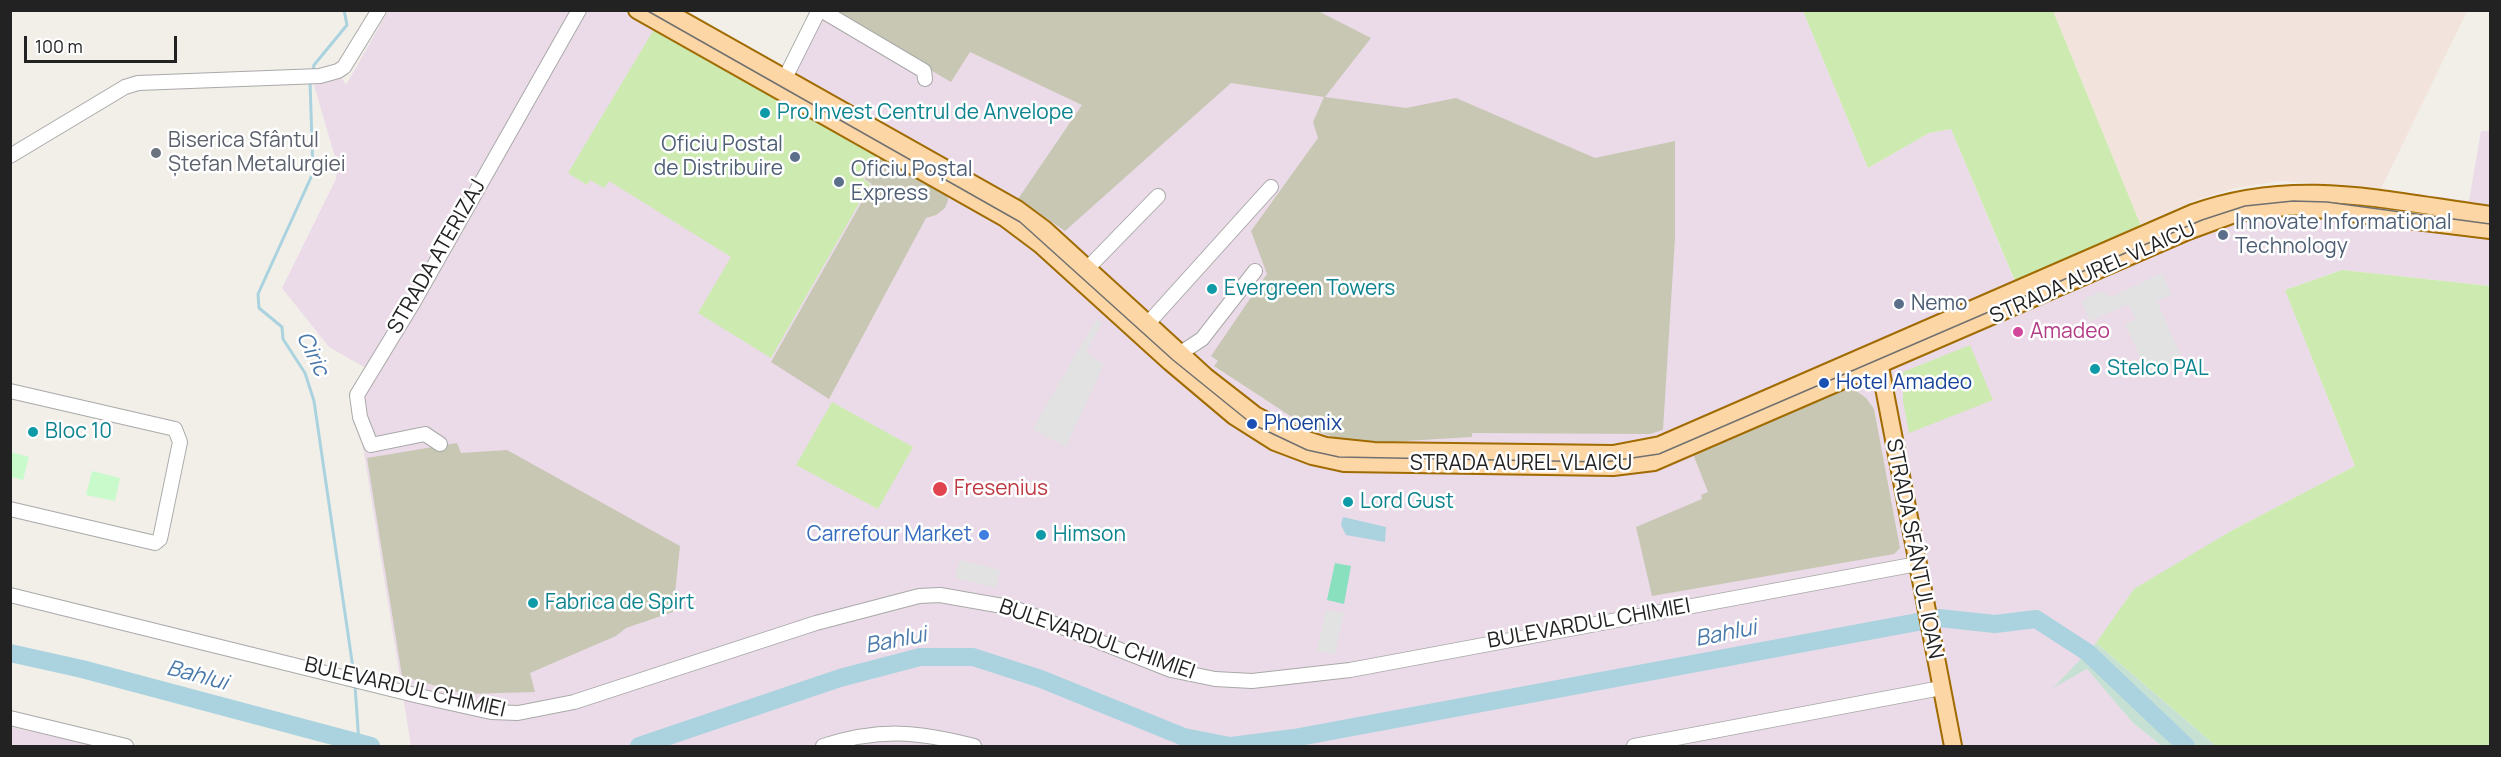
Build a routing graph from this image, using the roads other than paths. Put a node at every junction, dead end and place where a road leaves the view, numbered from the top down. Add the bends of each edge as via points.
1 (379, 10) edge
2 (579, 10) edge
3 (637, 10) edge
4 (664, 10) edge
5 (820, 10) edge
6 (925, 79) dead end
7 (781, 84) junction
8 (10, 156) edge
9 (1271, 187) dead end
10 (1158, 196) dead end
11 (2490, 215) edge
12 (2490, 230) edge
13 (1255, 271) dead end
14 (1082, 274) junction
15 (1143, 330) junction
16 (1179, 354) junction
17 (1875, 359) junction
18 (10, 391) edge
19 (440, 444) dead end
20 (10, 509) edge
21 (1917, 564) junction
22 (10, 595) edge
23 (1941, 688) junction
24 (10, 717) edge
25 (126, 747) edge
26 (823, 747) edge
27 (974, 747) edge
28 (1634, 747) edge
29 (1953, 747) edge

1 - 8 street via 344,67 320,76 138,83
2 - 19 street, STRADA ATERIZAJ via 357,395 360,417 371,445 425,434
3 - 7 main road, STRADA AUREL VLAICU
4 - 7 main road, STRADA AUREL VLAICU
5 - 6 street via 924,71
5 - 7 street
7 - 14 main road, STRADA AUREL VLAICU via 1017,209 1044,229
9 - 15 street
10 - 14 street
11 - 17 main road, STRADA AUREL VLAICU via 2321,193 2270,194 2234,200 2193,213
12 - 17 main road, STRADA AUREL VLAICU via 2317,207 2257,209 2188,231
13 - 16 street via 1202,339
14 - 15 main road, STRADA AUREL VLAICU via 1101,297
15 - 16 main road, STRADA AUREL VLAICU
15 - 17 main road, STRADA AUREL VLAICU via 1196,385 1253,430 1306,454 1359,464 1633,466 1673,456
16 - 17 main road, STRADA AUREL VLAICU via 1255,415 1295,436 1326,446 1374,451 1613,454 1660,445
17 - 21 main road, STRADA SFÂNTUL IOAN
18 - 20 street via 175,429 180,442 160,539 155,543
21 - 22 street, BULEVARDUL CHIMIEI via 1350,670 1252,681 1191,676 1023,611 940,595 919,596 874,606 574,702 539,710 491,712
21 - 23 main road, STRADA SFÂNTUL IOAN
23 - 28 street
23 - 29 main road, STRADA SFÂNTUL IOAN
24 - 25 street
26 - 27 street via 872,734 906,732

